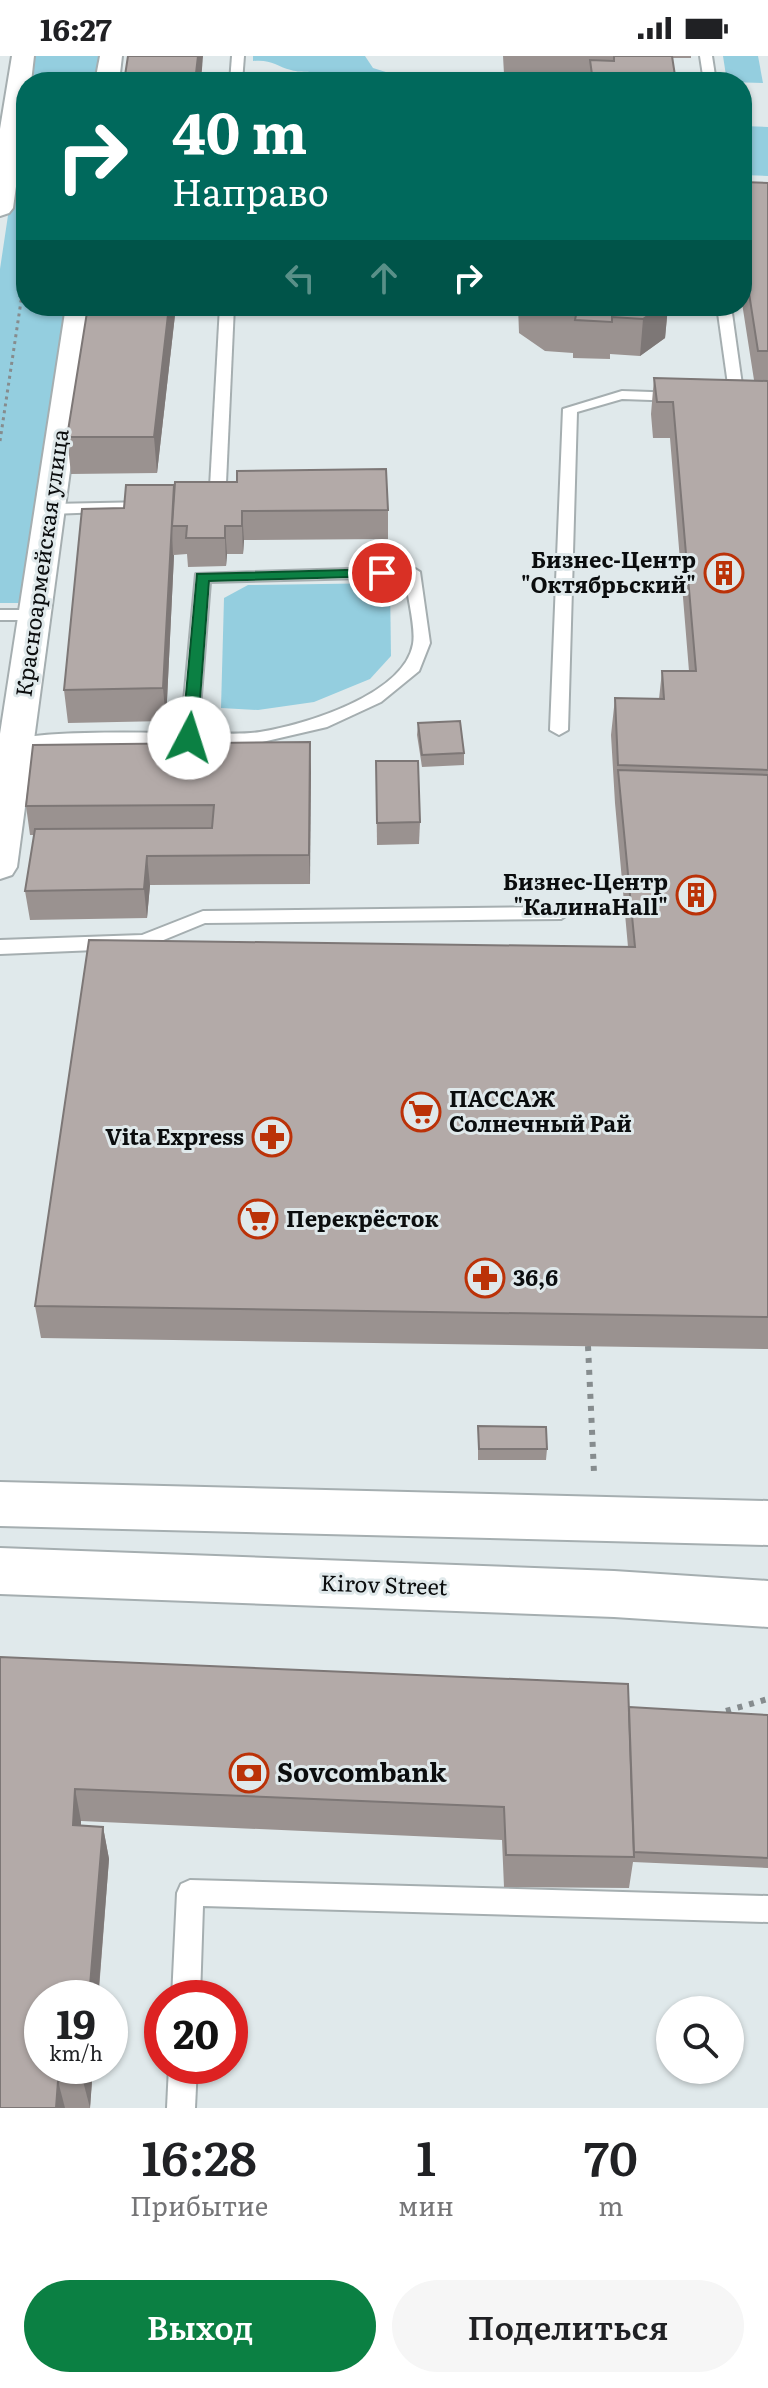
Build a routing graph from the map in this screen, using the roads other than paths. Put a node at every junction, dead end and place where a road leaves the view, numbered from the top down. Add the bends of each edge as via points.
1 (16, 102) edge
2 (0, 208) edge
3 (78, 316) edge
4 (227, 316) edge
5 (725, 316) edge
6 (694, 397) edge
7 (737, 399) edge
8 (203, 505) edge
9 (173, 506) edge
10 (51, 509) junction
11 (0, 615) edge
12 (35, 615) junction
13 (559, 730) dead end
14 (189, 738) junction
15 (15, 744) junction
16 (0, 867) edge
17 (561, 913) dead end
18 (0, 947) edge
19 (0, 1504) edge
20 (768, 1523) edge
21 (0, 1571) edge
22 (768, 1604) edge
23 (768, 1909) edge
24 (187, 1980) edge
25 (182, 2084) edge
26 (181, 2108) edge

1 - 2 street
3 - 10 street, Красноармейская улица
4 - 8 lane via 219,504
5 - 7 lane
6 - 13 lane via 622,395 570,409
9 - 10 lane
10 - 12 street, Красноармейская улица
11 - 12 lane
12 - 15 street, Красноармейская улица
14 - 14 lane via 258,738 321,723 375,698 411,671 422,643 412,572 202,577
14 - 15 lane
15 - 16 street, Красноармейская улица
17 - 18 lane via 203,917 144,941
19 - 20 main road
21 - 22 main road, Kirov Street
23 - 24 lane via 190,1893
25 - 26 lane

